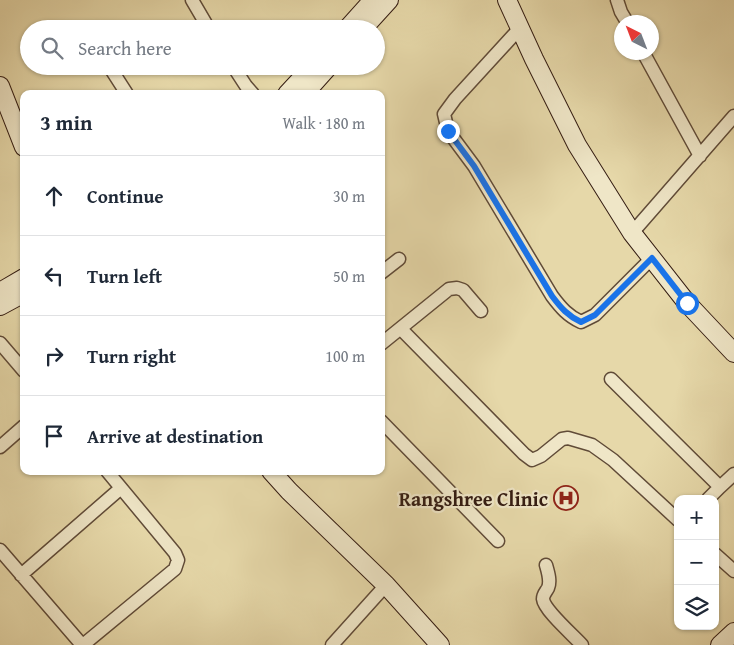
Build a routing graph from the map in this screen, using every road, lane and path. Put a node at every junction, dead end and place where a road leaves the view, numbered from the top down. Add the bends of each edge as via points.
1 (192, 0) edge
2 (373, 0) edge
3 (389, 0) edge
4 (507, 0) edge
5 (617, 0) edge
6 (623, 15) edge
7 (204, 20) edge
8 (355, 20) edge
9 (371, 20) edge
10 (520, 28) junction
11 (648, 60) edge
12 (115, 75) edge
13 (239, 75) edge
14 (304, 75) edge
15 (321, 75) edge
16 (0, 86) edge
17 (124, 90) edge
18 (250, 90) edge
19 (291, 90) edge
20 (308, 90) edge
21 (734, 116) edge
22 (20, 137) edge
23 (700, 156) junction
24 (632, 233) junction
25 (652, 258) junction
26 (399, 259) dead end
27 (385, 270) edge
28 (20, 280) edge
29 (0, 292) edge
30 (20, 295) edge
31 (0, 306) edge
32 (482, 311) dead end
33 (401, 329) junction
34 (385, 341) edge
35 (0, 342) edge
36 (734, 353) edge
37 (20, 366) edge
38 (611, 379) dead end
39 (385, 426) edge
40 (20, 430) edge
41 (0, 447) edge
42 (734, 474) edge
43 (110, 475) edge
44 (275, 475) edge
45 (720, 487) junction
46 (121, 488) junction
47 (712, 495) edge
48 (674, 516) edge
49 (498, 542) dead end
50 (0, 550) edge
51 (719, 558) edge
52 (546, 565) dead end
53 (734, 571) edge
54 (21, 575) junction
55 (386, 586) junction
56 (734, 632) edge
57 (82, 645) edge
58 (332, 645) edge
59 (440, 645) edge
60 (582, 645) edge
61 (720, 645) edge

1 - 7 street
2 - 8 street
3 - 9 street
4 - 10 street
5 - 6 street
10 - 24 street via 577,145
10 - 25 street via 444,114 448,131 474,166 552,296 571,318 581,322 595,315
11 - 23 street
12 - 17 street
13 - 18 street
14 - 19 street
15 - 20 street
16 - 22 street
21 - 23 street
23 - 24 street
24 - 25 street
25 - 36 street via 687,303
26 - 27 street
28 - 29 street
30 - 31 street
32 - 33 street via 463,290 449,289
33 - 34 street
33 - 48 street via 532,460 562,439 592,445
35 - 37 street
38 - 45 street
39 - 49 street
40 - 41 street
42 - 45 street
43 - 46 street
44 - 55 street
45 - 47 street
46 - 54 street
46 - 57 street via 175,553 178,560 176,569
50 - 54 street
51 - 53 street
52 - 60 street via 549,587 543,600
54 - 57 street
55 - 58 street
55 - 59 street
56 - 61 street

